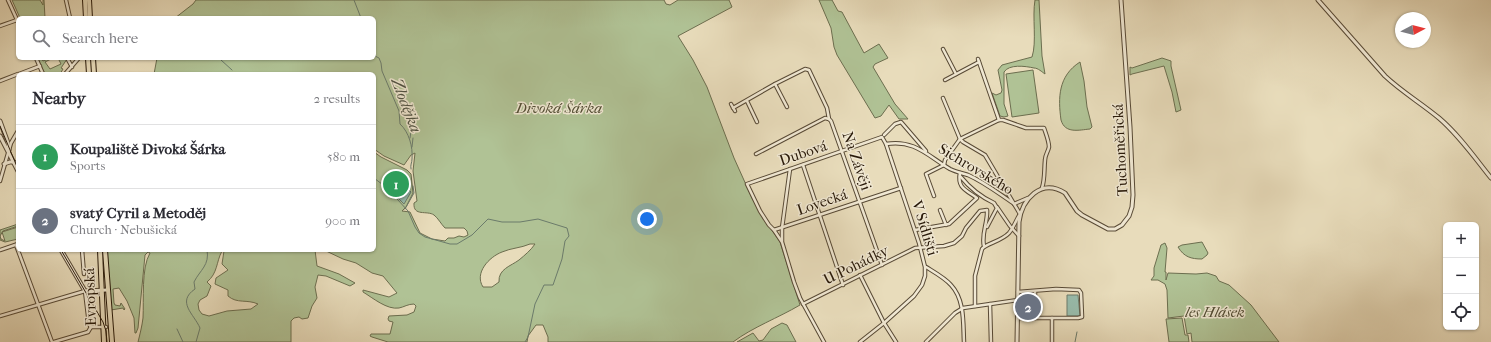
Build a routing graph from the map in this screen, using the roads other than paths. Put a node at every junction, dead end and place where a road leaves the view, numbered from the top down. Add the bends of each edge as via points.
1 (8, 0) edge
2 (66, 0) edge
3 (84, 0) edge
4 (89, 0) edge
5 (1121, 0) edge
6 (1318, 0) edge
7 (70, 16) edge
8 (86, 16) edge
9 (90, 16) edge
10 (16, 17) edge
11 (16, 22) edge
12 (0, 26) edge
13 (943, 49) dead end
14 (37, 60) edge
15 (69, 60) edge
16 (77, 60) edge
17 (88, 60) edge
18 (93, 60) edge
19 (40, 66) junction
20 (72, 67) junction
21 (24, 72) edge
22 (42, 72) edge
23 (68, 72) edge
24 (89, 72) edge
25 (94, 72) edge
26 (956, 74) junction
27 (16, 75) edge
28 (945, 80) dead end
29 (0, 81) edge
30 (775, 84) junction
31 (943, 98) dead end
32 (747, 100) junction
33 (731, 104) dead end
34 (787, 107) dead end
35 (829, 119) junction
36 (999, 120) junction
37 (0, 121) edge
38 (757, 122) dead end
39 (16, 134) edge
40 (884, 135) dead end
41 (0, 136) edge
42 (6, 137) junction
43 (14, 137) junction
44 (960, 139) junction
45 (886, 144) junction
46 (9, 150) junction
47 (842, 151) junction
48 (926, 152) junction
49 (756, 154) dead end
50 (14, 162) junction
51 (4, 164) junction
52 (803, 165) junction
53 (944, 165) junction
54 (16, 166) edge
55 (790, 169) junction
56 (960, 175) junction
57 (1491, 178) edge
58 (0, 181) edge
59 (901, 188) junction
60 (1042, 188) junction
61 (934, 196) dead end
62 (1029, 198) junction
63 (859, 201) junction
64 (994, 203) junction
65 (1014, 204) junction
66 (940, 210) dead end
67 (1020, 214) junction
68 (820, 215) junction
69 (946, 225) junction
70 (782, 228) junction
71 (1012, 228) junction
72 (985, 229) junction
73 (774, 230) junction
74 (915, 230) junction
75 (1019, 236) junction
76 (782, 242) junction
77 (16, 244) edge
78 (984, 246) junction
79 (920, 247) junction
80 (0, 250) edge
81 (20, 252) edge
82 (62, 252) edge
83 (82, 252) edge
84 (100, 252) edge
85 (104, 252) edge
86 (882, 265) junction
87 (925, 267) junction
88 (84, 274) dead end
89 (860, 275) junction
90 (843, 285) junction
91 (105, 290) junction
92 (85, 291) junction
93 (1018, 292) junction
94 (1034, 292) junction
95 (1018, 300) junction
96 (803, 304) junction
97 (990, 304) junction
98 (38, 305) junction
99 (975, 306) junction
100 (963, 308) junction
101 (0, 316) edge
102 (1018, 318) junction
103 (1035, 318) junction
104 (1052, 318) junction
105 (884, 323) junction
106 (91, 327) junction
107 (104, 327) junction
108 (53, 342) edge
109 (104, 342) edge
110 (112, 342) edge
111 (824, 342) edge
112 (860, 342) edge
113 (896, 342) edge
114 (926, 342) edge
115 (964, 342) edge
116 (991, 342) edge
117 (1017, 342) edge
118 (1052, 342) edge

1 - 10 street
2 - 7 street
3 - 8 main road
4 - 9 main road
5 - 60 street, Tuchoměřická via 1132,154 1133,194 1129,216 1118,227 1105,228 1077,210 1065,193
6 - 57 street via 1385,76 1456,134
11 - 12 street
13 - 26 street
14 - 19 street
15 - 20 street
16 - 20 street
17 - 24 main road
18 - 25 main road
19 - 21 street
19 - 22 street
20 - 23 street
26 - 28 street
26 - 36 street via 979,60
27 - 29 street
30 - 32 street
30 - 34 street
30 - 35 street, Na Závěji via 805,69 809,70 827,108
31 - 44 street
32 - 33 street via 734,110
32 - 38 street
35 - 47 street, Na Závěji
35 - 49 street via 825,118
36 - 44 street
36 - 60 street via 1026,128 1044,128 1049,147 1045,156
37 - 42 street
39 - 43 street
40 - 48 street, Sichrovského via 895,124 901,122
41 - 46 street
42 - 43 street
42 - 46 street
43 - 46 street
44 - 53 street
44 - 65 street via 986,155
45 - 47 street, Dubová via 881,137
45 - 48 street, Sichrovského via 901,143
45 - 59 street, V Sídlišti
46 - 50 street
46 - 51 street
47 - 52 street, Dubová
47 - 63 street, Na Závěji
48 - 53 street, Sichrovského
50 - 51 street
50 - 54 street
51 - 58 street
52 - 55 street, Dubová
52 - 68 street
53 - 56 street, Sichrovského
53 - 61 street via 926,175
55 - 70 street
55 - 73 street, Dubová via 747,184 760,211
56 - 64 street via 986,200
56 - 65 street, Sichrovského via 966,174
56 - 69 street via 961,186 977,198
59 - 63 street, Lovecká
59 - 74 street, V Sídlišti
60 - 62 street
62 - 65 street
62 - 67 street
63 - 68 street, Lovecká
63 - 86 street, Na Závěji
64 - 71 street
64 - 72 street via 994,216
65 - 67 street
66 - 69 street
67 - 71 street
67 - 75 street
68 - 70 street, Lovecká
68 - 90 street
69 - 74 street
70 - 73 street, Lovecká
70 - 76 street
71 - 75 street
71 - 78 street via 998,241
72 - 78 street
72 - 79 street via 987,210 980,211 954,243
73 - 76 street
74 - 79 street, V Sídlišti
75 - 93 street
76 - 96 street
77 - 80 street
78 - 99 street via 975,276
79 - 86 street, U Pohádky
79 - 87 street, V Sídlišti
81 - 98 street
82 - 92 street
83 - 88 street
84 - 91 main road, Evropská
85 - 91 main road, Evropská
86 - 89 street, U Pohádky
87 - 100 street via 951,284
87 - 105 street, V Sídlišti via 922,285 914,296
89 - 90 street, U Pohádky
89 - 105 street
90 - 96 street, U Pohádky
91 - 92 street
91 - 107 main road, Evropská
91 - 110 main road, Evropská
92 - 98 street
92 - 106 street
93 - 94 street
93 - 95 street
94 - 103 street
94 - 104 street via 1056,289 1075,289 1080,292 1082,317
95 - 97 street
95 - 102 street
96 - 111 street
97 - 99 street
97 - 116 street
98 - 101 street
98 - 108 street
99 - 100 street
100 - 114 street
100 - 115 street
102 - 103 street
102 - 117 street
103 - 104 street
104 - 118 street
105 - 112 street, V Sídlišti
105 - 113 street
106 - 107 street
106 - 108 street via 88,332
107 - 109 main road, Evropská

